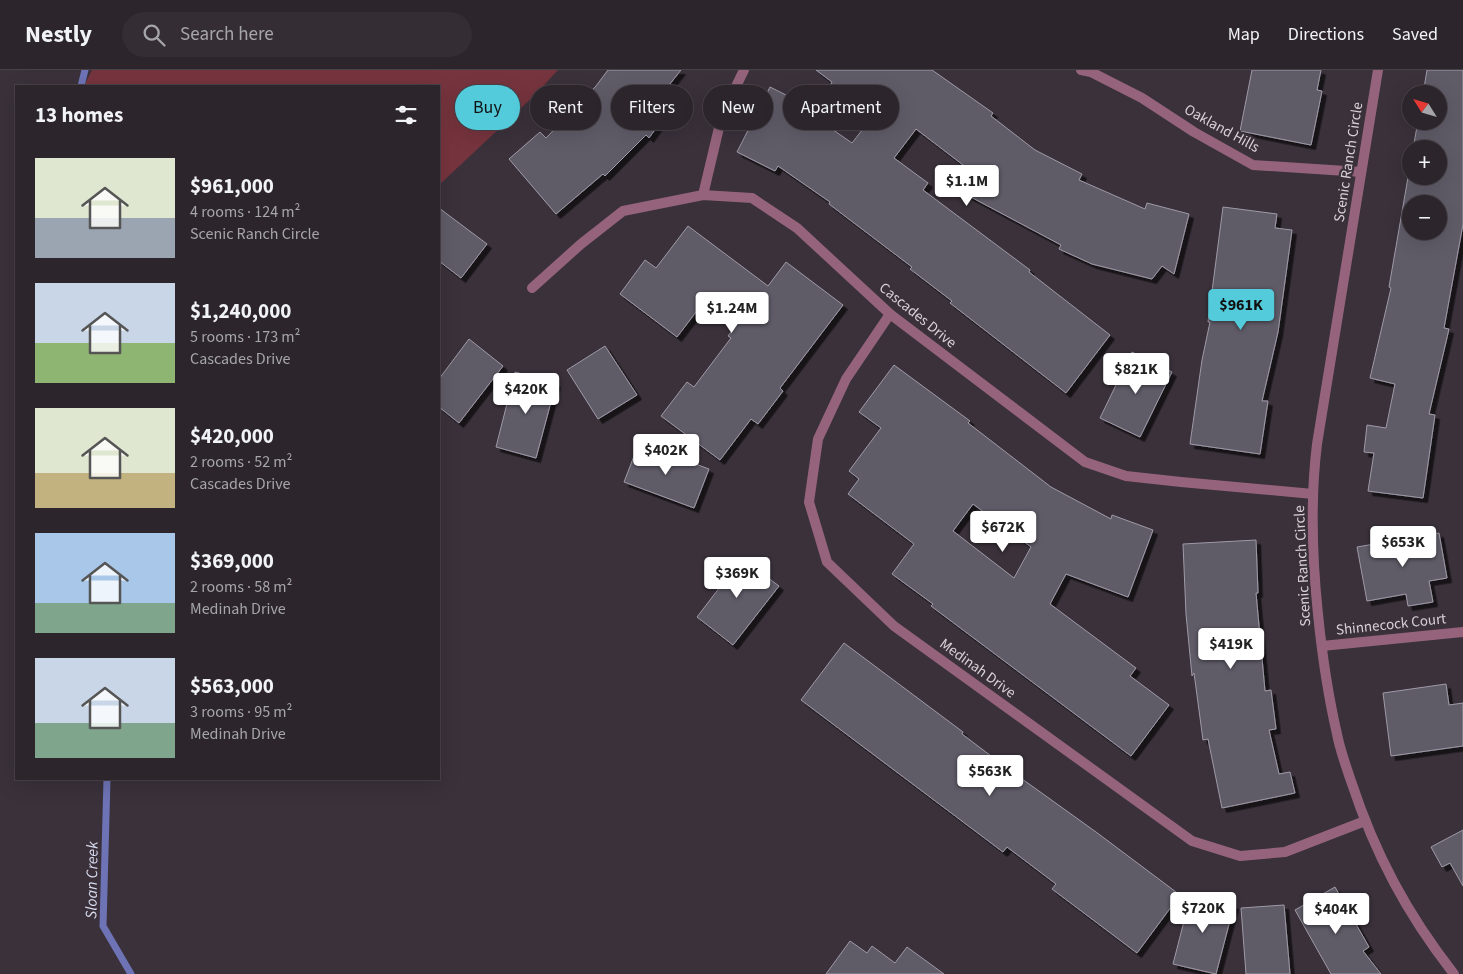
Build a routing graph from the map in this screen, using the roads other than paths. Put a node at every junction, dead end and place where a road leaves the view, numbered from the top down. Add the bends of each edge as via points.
1 (744, 70) edge
2 (1088, 70) edge
3 (1378, 70) edge
4 (1361, 172) junction
5 (704, 195) junction
6 (532, 288) dead end
7 (890, 314) junction
8 (1313, 494) junction
9 (1463, 632) edge
10 (1322, 646) junction
11 (1365, 821) junction
12 (1454, 974) edge

1 - 5 street via 722,114
2 - 4 street, Oakland Hills via 1142,98 1254,165
3 - 4 street, Scenic Ranch Circle
4 - 8 street, Scenic Ranch Circle via 1317,444
5 - 6 street, Cascades Drive via 623,211
5 - 7 street, Cascades Drive via 752,198 797,228
7 - 8 street, Cascades Drive via 1085,462 1126,476
7 - 11 street, Medinah Drive via 846,379 818,439 809,502 827,562 894,626 1192,841 1240,856 1285,852
8 - 10 street, Scenic Ranch Circle via 1313,560
9 - 10 street, Shinnecock Court
10 - 11 street, Scenic Ranch Circle via 1337,736
11 - 12 street, Scenic Ranch Circle via 1398,892

